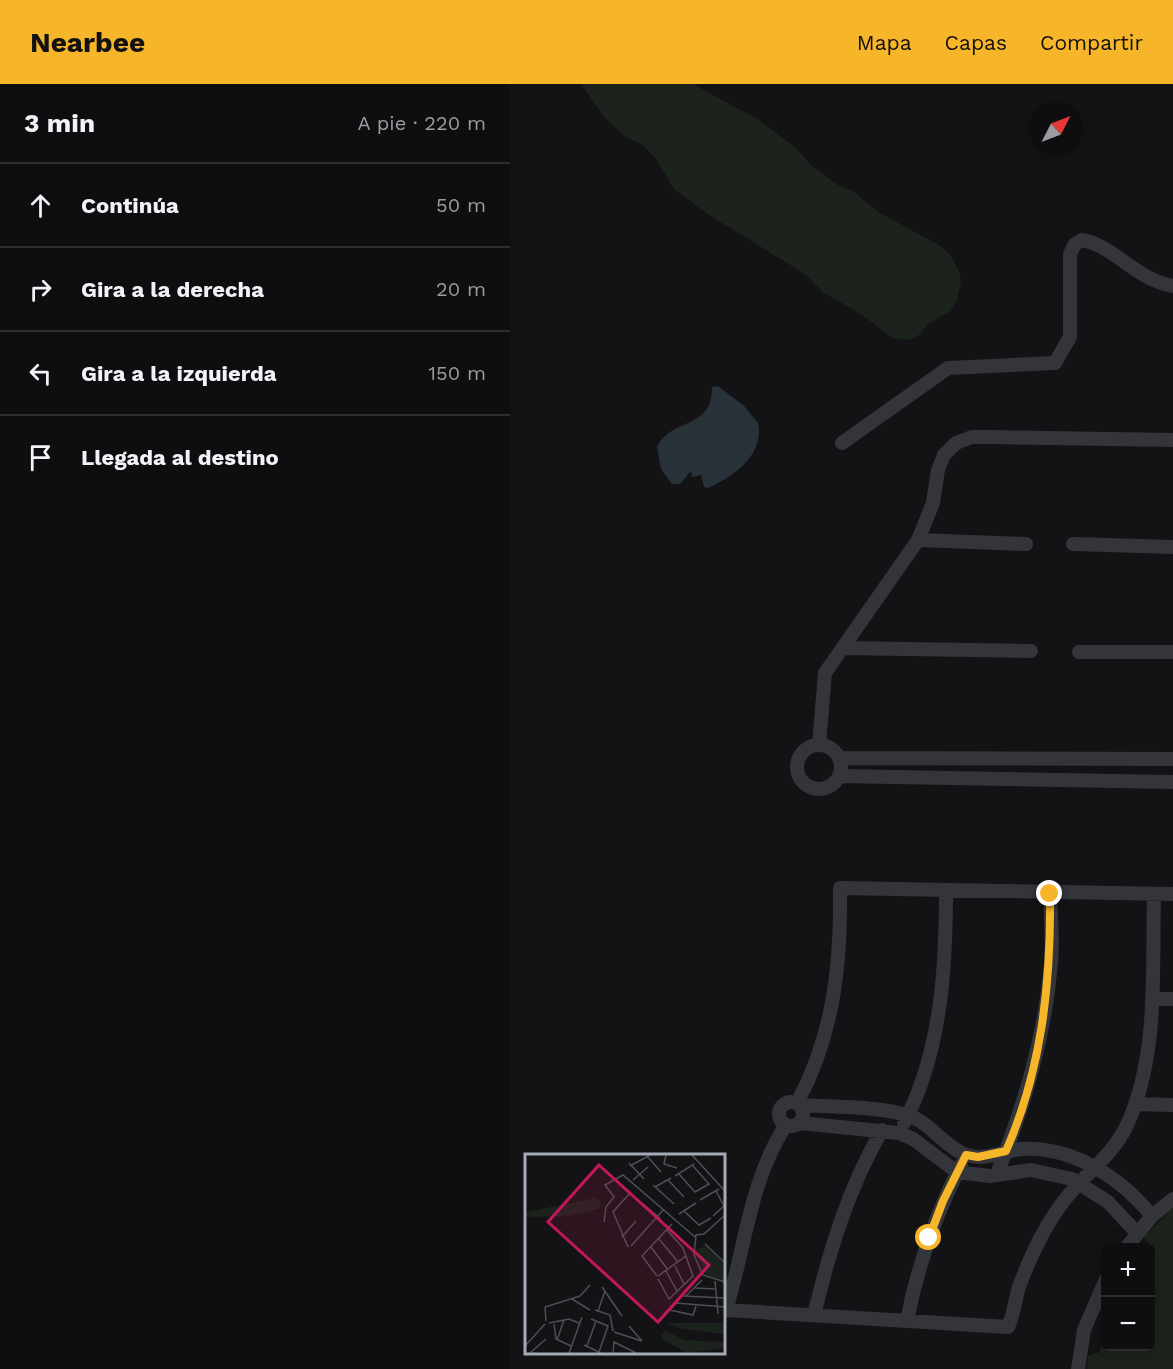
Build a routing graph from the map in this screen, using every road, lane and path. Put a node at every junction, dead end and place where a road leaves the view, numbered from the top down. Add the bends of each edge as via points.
1 (1173, 286) edge
2 (1173, 440) edge
3 (842, 443) dead end
4 (918, 540) junction
5 (1026, 544) dead end
6 (1073, 544) dead end
7 (1173, 547) edge
8 (843, 648) junction
9 (1031, 651) dead end
10 (1079, 652) dead end
11 (1173, 652) edge
12 (819, 745) junction
13 (839, 758) junction
14 (1035, 758) junction
15 (1173, 759) edge
16 (839, 776) junction
17 (1035, 780) junction
18 (1173, 782) edge
19 (946, 891) junction
20 (1050, 894) junction
21 (1173, 894) edge
22 (1154, 895) junction
23 (1152, 999) junction
24 (1173, 999) edge
25 (799, 1104) junction
26 (1135, 1104) junction
27 (1173, 1105) edge
28 (908, 1116) junction
29 (793, 1124) junction
30 (882, 1130) junction
31 (898, 1133) junction
32 (1006, 1151) junction
33 (966, 1155) junction
34 (1096, 1167) junction
35 (957, 1172) junction
36 (997, 1174) junction
37 (1080, 1184) junction
38 (1173, 1198) edge
39 (1152, 1216) junction
40 (1137, 1233) junction
41 (1130, 1243) edge
42 (1101, 1291) edge
43 (814, 1315) junction
44 (907, 1320) junction
45 (1078, 1369) edge

1 - 3 street via 1148,279 1082,240 1070,254 1071,337 1055,363 948,368
2 - 4 street via 991,436 956,443 944,455 938,470 933,503
4 - 5 street
4 - 8 street
6 - 7 street
8 - 9 street
8 - 12 street via 825,673
10 - 11 street
12 - 13 street via 831,748
12 - 16 street via 808,748 800,758 800,776 808,785 820,788 831,785
13 - 14 street
13 - 16 street
14 - 15 street
14 - 17 street
16 - 17 street
17 - 18 street
19 - 20 street
19 - 25 street via 840,888 841,943 834,1001 824,1043
19 - 28 street via 946,949 939,1008 929,1055
20 - 22 street
20 - 32 street via 1051,961 1045,1013 1032,1077
21 - 22 street
22 - 23 street
23 - 24 street
23 - 26 street via 1147,1052
25 - 28 street
25 - 29 street via 804,1113
25 - 29 street via 789,1102 780,1110 780,1119
26 - 27 street
26 - 34 street via 1127,1126
28 - 31 street
28 - 33 street via 930,1127
29 - 30 street
29 - 43 street via 769,1159 753,1204 726,1310
30 - 31 street
30 - 43 street via 842,1212
31 - 35 street via 913,1139
32 - 33 street via 978,1157
32 - 34 street via 1044,1151
32 - 36 street
33 - 35 street
34 - 37 street
34 - 39 street via 1132,1194
35 - 36 street
35 - 44 street via 925,1248
36 - 37 street via 1031,1170
37 - 40 street via 1115,1207
37 - 44 street via 1064,1200 1032,1256 1008,1327
38 - 39 street
39 - 40 street
40 - 41 street
42 - 45 street via 1084,1330
43 - 44 street

